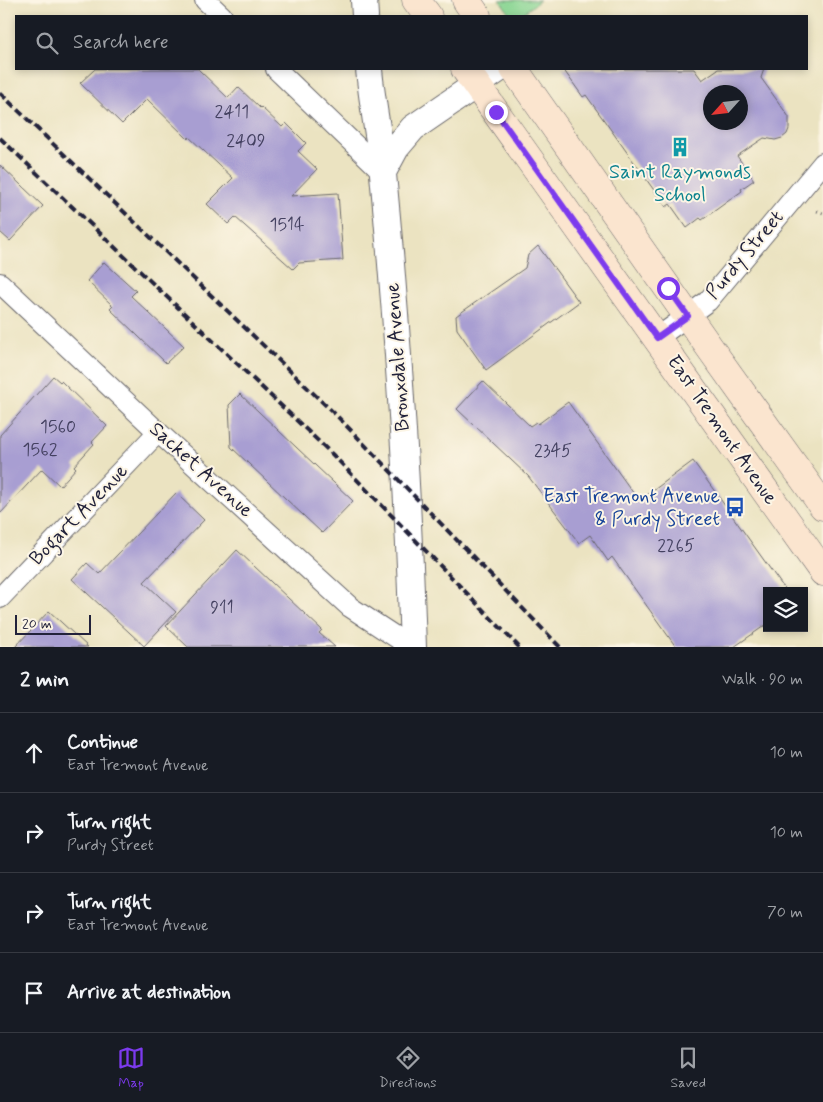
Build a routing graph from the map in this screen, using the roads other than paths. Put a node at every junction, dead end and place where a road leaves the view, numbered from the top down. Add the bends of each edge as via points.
1 (205, 0) edge
2 (364, 0) edge
3 (416, 0) edge
4 (466, 0) edge
5 (221, 15) edge
6 (365, 15) edge
7 (427, 15) edge
8 (477, 15) edge
9 (277, 70) edge
10 (369, 70) edge
11 (495, 70) edge
12 (515, 70) edge
13 (471, 76) edge
14 (823, 162) edge
15 (383, 172) junction
16 (0, 283) edge
17 (688, 316) junction
18 (657, 338) junction
19 (158, 432) junction
20 (823, 506) edge
21 (823, 572) edge
22 (0, 598) edge
23 (412, 647) edge

1 - 5 street
2 - 6 street
3 - 7 main road
4 - 8 main road
9 - 15 street
10 - 15 street, Bronxdale Avenue
11 - 13 street
12 - 17 main road, East Tremont Avenue
13 - 15 street via 413,128 396,148
13 - 18 main road, East Tremont Avenue
14 - 17 street, Purdy Street via 708,301
15 - 23 street, Bronxdale Avenue via 407,480
16 - 19 street, Sacket Avenue
17 - 18 street, Purdy Street
17 - 20 main road, East Tremont Avenue
18 - 21 main road, East Tremont Avenue
19 - 22 street, Bogart Avenue
19 - 23 street, Sacket Avenue via 350,606

